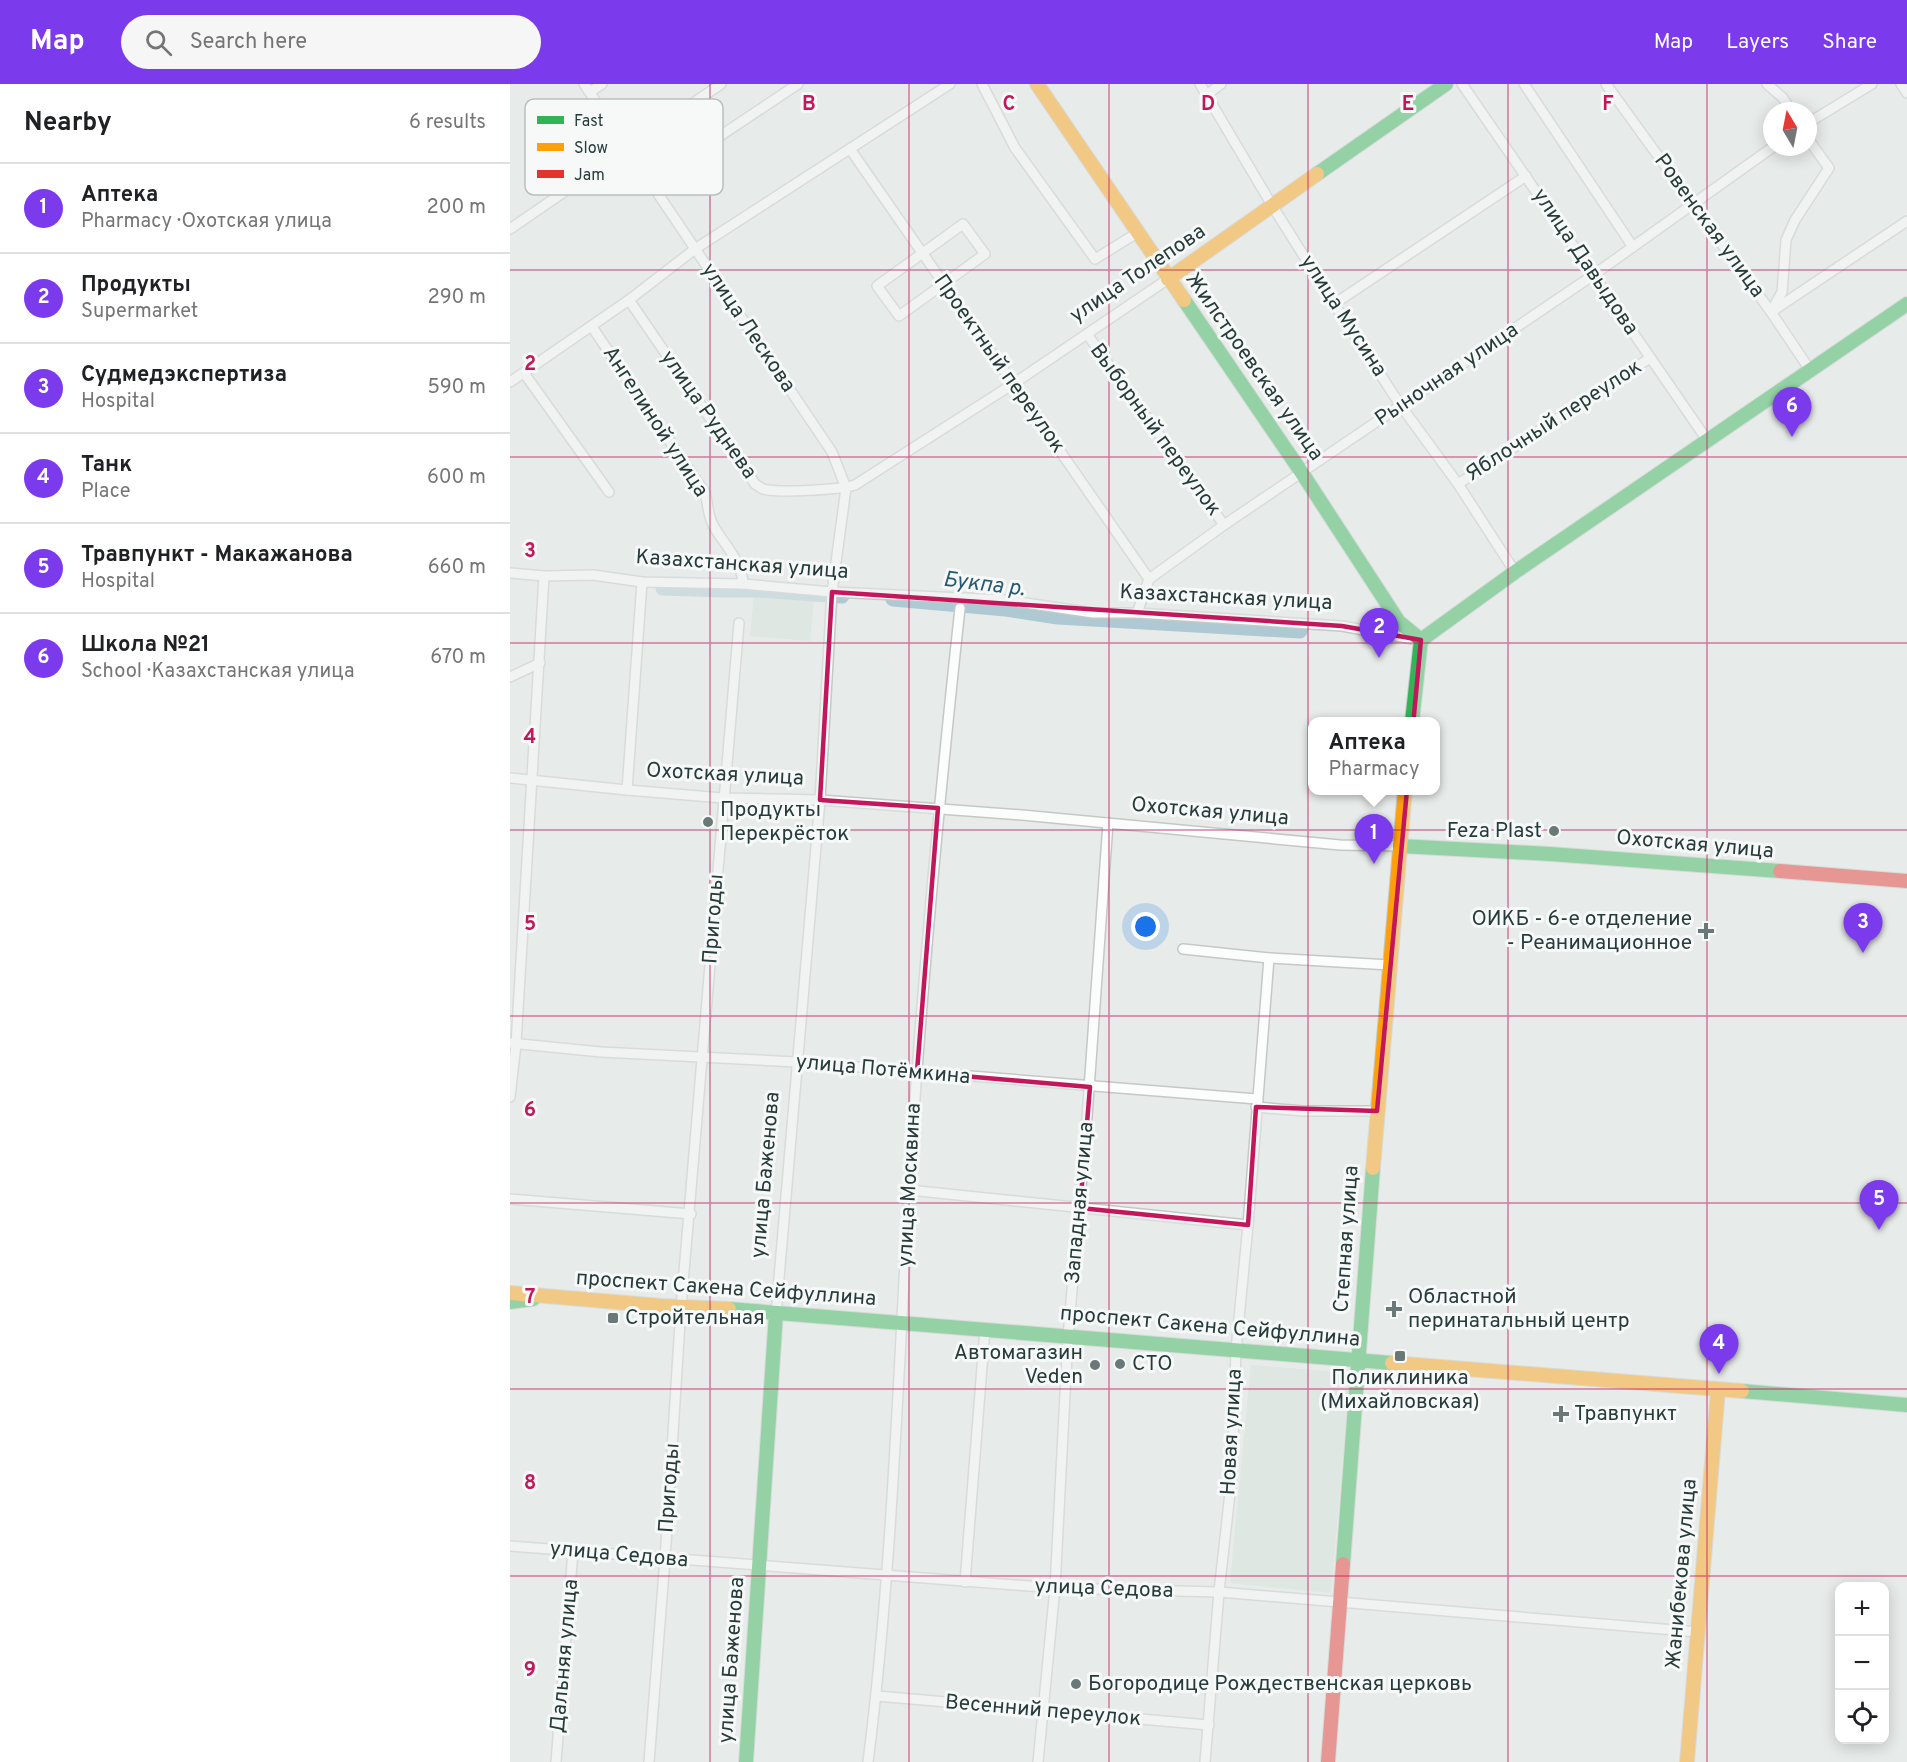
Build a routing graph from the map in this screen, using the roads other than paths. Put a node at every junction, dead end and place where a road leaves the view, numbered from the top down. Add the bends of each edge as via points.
1 (603, 84) edge
2 (721, 84) edge
3 (798, 84) edge
4 (950, 84) edge
5 (982, 84) edge
6 (1037, 84) edge
7 (1200, 84) edge
8 (1221, 84) edge
9 (1446, 84) edge
10 (1462, 84) edge
11 (1524, 84) edge
12 (1606, 84) edge
13 (1767, 84) edge
14 (1872, 84) edge
15 (1901, 84) edge
16 (587, 88) edge
17 (1907, 93) edge
18 (1208, 94) junction
19 (699, 99) edge
20 (1785, 102) edge
21 (1817, 118) edge
22 (723, 134) edge
23 (850, 149) junction
24 (1817, 152) edge
25 (1763, 154) edge
26 (1526, 176) junction
27 (559, 195) edge
28 (660, 195) edge
29 (1692, 204) junction
30 (1273, 207) junction
31 (1907, 220) edge
32 (510, 230) edge
33 (1137, 233) junction
34 (1633, 247) junction
35 (695, 249) junction
36 (921, 253) junction
37 (1592, 276) junction
38 (1168, 279) junction
39 (943, 285) junction
40 (629, 300) junction
41 (1334, 304) junction
42 (1907, 304) edge
43 (1771, 312) junction
44 (592, 327) junction
45 (1087, 334) junction
46 (1650, 358) junction
47 (1810, 370) junction
48 (524, 373) junction
49 (510, 382) edge
50 (1013, 384) junction
51 (1401, 406) junction
52 (1707, 440) junction
53 (1302, 473) junction
54 (1458, 484) junction
55 (846, 488) junction
56 (609, 492) dead end
57 (1224, 525) junction
58 (1515, 572) junction
59 (510, 573) edge
60 (544, 576) junction
61 (1149, 579) junction
62 (642, 582) junction
63 (743, 584) junction
64 (832, 592) junction
65 (960, 608) dead end
66 (1137, 613) junction
67 (739, 623) dead end
68 (1421, 640) junction
69 (540, 663) junction
70 (510, 677) edge
71 (1413, 717) edge
72 (510, 778) edge
73 (532, 780) junction
74 (627, 790) junction
75 (1405, 795) edge
76 (723, 798) junction
77 (820, 800) junction
78 (938, 808) junction
79 (1108, 823) junction
80 (1400, 846) junction
81 (1907, 881) edge
82 (1183, 949) dead end
83 (1269, 958) junction
84 (1390, 965) junction
85 (513, 1043) edge
86 (704, 1057) junction
87 (796, 1062) junction
88 (917, 1072) junction
89 (1090, 1087) junction
90 (510, 1097) edge
91 (1256, 1103) junction
92 (1377, 1111) junction
93 (909, 1190) junction
94 (510, 1199) edge
95 (1080, 1208) junction
96 (690, 1214) junction
97 (1248, 1225) junction
98 (510, 1287) edge
99 (510, 1293) edge
100 (550, 1297) junction
101 (510, 1302) edge
102 (681, 1307) junction
103 (776, 1313) junction
104 (902, 1322) junction
105 (985, 1329) junction
106 (1068, 1336) junction
107 (1236, 1350) junction
108 (1359, 1360) junction
109 (1718, 1390) junction
110 (1907, 1405) edge
111 (510, 1546) edge
112 (573, 1551) junction
113 (665, 1559) junction
114 (759, 1566) junction
115 (886, 1575) junction
116 (965, 1582) junction
117 (1055, 1588) junction
118 (1219, 1592) junction
119 (1339, 1602) junction
120 (1698, 1632) junction
121 (877, 1696) junction
122 (1042, 1712) junction
123 (1209, 1725) junction
124 (556, 1762) edge
125 (649, 1762) edge
126 (746, 1762) edge
127 (868, 1762) edge
128 (1038, 1762) edge
129 (1205, 1762) edge
130 (1328, 1762) edge
131 (1688, 1762) edge

1 - 16 street
2 - 19 street
3 - 22 street
4 - 23 street
5 - 33 street via 1015,148 1095,259
6 - 33 main road, Жилстроевская улица
7 - 18 street, улица Мусина
8 - 18 street
9 - 30 main road, улица Толепова
10 - 26 street, улица Давыдова
11 - 34 street
12 - 29 street, Ровенская улица
13 - 20 street
14 - 21 street
15 - 17 street
18 - 30 street, улица Мусина
23 - 35 street
23 - 36 street, Проектный переулок
24 - 43 street via 1828,168 1786,240 1782,292
25 - 29 street, Рыночная улица
26 - 37 street, улица Давыдова
26 - 41 street
27 - 32 street
28 - 35 street, улица Лескова
29 - 34 street, Рыночная улица
29 - 43 street, Ровенская улица
30 - 38 main road, улица Толепова
30 - 41 street, улица Мусина
31 - 43 street
33 - 38 main road, Жилстроевская улица
34 - 37 street, Рыночная улица
35 - 40 street
35 - 55 street, улица Лескова via 832,452
36 - 39 street, Проектный переулок
36 - 39 street via 963,224 985,254
36 - 39 street via 877,286 899,316
37 - 46 street, улица Давыдова
37 - 51 street, Рыночная улица
38 - 45 street, улица Толепова
38 - 53 main road, Жилстроевская улица
39 - 50 street, Проектный переулок
40 - 44 street
40 - 55 street, улица Руднева via 755,484 762,489
41 - 51 street, улица Мусина
42 - 47 main road
43 - 47 street, Ровенская улица
44 - 48 street
44 - 63 street, Ангелиной улица via 705,493 712,524 736,560
45 - 50 street, улица Толепова
45 - 57 street, Выборный переулок
46 - 52 street, улица Давыдова
46 - 54 street, Яблочный переулок
47 - 52 main road
48 - 49 street
48 - 56 street
50 - 55 street, улица Толепова
50 - 61 street, Проектный переулок
51 - 53 street, Рыночная улица
51 - 54 street, улица Мусина
52 - 58 main road
53 - 57 street, Рыночная улица
53 - 68 main road, Жилстроевская улица via 1399,622
54 - 58 street, улица Мусина
55 - 64 street, улица Лескова
57 - 61 street, Рыночная улица
58 - 68 main road
59 - 60 street, Казахстанская улица
60 - 62 street, Казахстанская улица via 593,575
60 - 69 street
61 - 66 street
62 - 63 street, Казахстанская улица
62 - 74 street
63 - 64 street, Казахстанская улица
64 - 66 street, Казахстанская улица via 994,600 1093,613
64 - 77 street, улица Баженова
65 - 78 street, улица Москвина
66 - 68 street, Казахстанская улица via 1342,626
67 - 76 street, Пригоды
68 - 71 main road
69 - 70 street
69 - 73 street
72 - 73 street, Охотская улица
73 - 74 street, Охотская улица
73 - 85 street
74 - 76 street, Охотская улица
75 - 80 main road, Степная улица
76 - 77 street, Охотская улица
76 - 86 street, Пригоды
77 - 78 street, Охотская улица
77 - 87 street, улица Баженова
78 - 79 street, Охотская улица
78 - 88 street, улица Москвина
79 - 80 street, Охотская улица via 1340,845
79 - 89 street, Западная улица
80 - 81 main road, Охотская улица
80 - 84 main road, Степная улица
82 - 83 street
83 - 84 street
83 - 91 street, Новая улица
84 - 92 main road, Степная улица
85 - 86 street, улица Потёмкина via 601,1053
85 - 90 street
86 - 87 street, улица Потёмкина
86 - 96 street, Пригоды
87 - 88 street, улица Потёмкина
87 - 103 street, улица Баженова
88 - 89 street, улица Потёмкина
88 - 93 street, улица Москвина
89 - 91 street, улица Потёмкина
89 - 95 street, Западная улица
91 - 92 street, улица Потёмкина via 1303,1111
91 - 97 street, Новая улица
92 - 108 main road, Степная улица
93 - 95 street
93 - 104 street, улица Москвина
94 - 96 street
95 - 97 street
95 - 106 street, Западная улица
96 - 102 street, Пригоды
97 - 107 street, Новая улица
98 - 100 main road
99 - 100 main road, проспект Сакена Сейфуллина
100 - 101 main road
100 - 102 main road, проспект Сакена Сейфуллина
102 - 103 main road, проспект Сакена Сейфуллина
102 - 113 street, Пригоды
103 - 104 main road, проспект Сакена Сейфуллина
103 - 114 main road, улица Баженова
104 - 105 main road, проспект Сакена Сейфуллина
104 - 115 street, улица Москвина
105 - 106 main road, проспект Сакена Сейфуллина
105 - 116 street
106 - 107 main road, проспект Сакена Сейфуллина
106 - 117 street, Западная улица
107 - 108 main road, проспект Сакена Сейфуллина
107 - 118 street, Новая улица via 1232,1475
108 - 109 main road, проспект Сакена Сейфуллина
108 - 119 main road, Степная улица
109 - 110 main road, проспект Сакена Сейфуллина
109 - 120 main road, Жанибекова улица
111 - 112 street, улица Седова
112 - 113 street, улица Седова
112 - 124 street, Дальняя улица
113 - 114 street, улица Седова
113 - 125 street, Пригоды
114 - 115 street, улица Седова
114 - 126 main road, улица Баженова
115 - 116 street, улица Седова
115 - 121 street, улица Москвина
116 - 117 street, улица Седова
117 - 118 street, улица Седова
117 - 122 street, Западная улица
118 - 119 street, улица Седова
118 - 123 street, Новая улица
119 - 120 street, улица Седова
119 - 130 main road, Степная улица
120 - 131 main road, Жанибекова улица
121 - 122 street, Весенний переулок
121 - 127 street, улица Москвина
122 - 123 street, Весенний переулок
122 - 128 street, Западная улица
123 - 129 street, Новая улица

